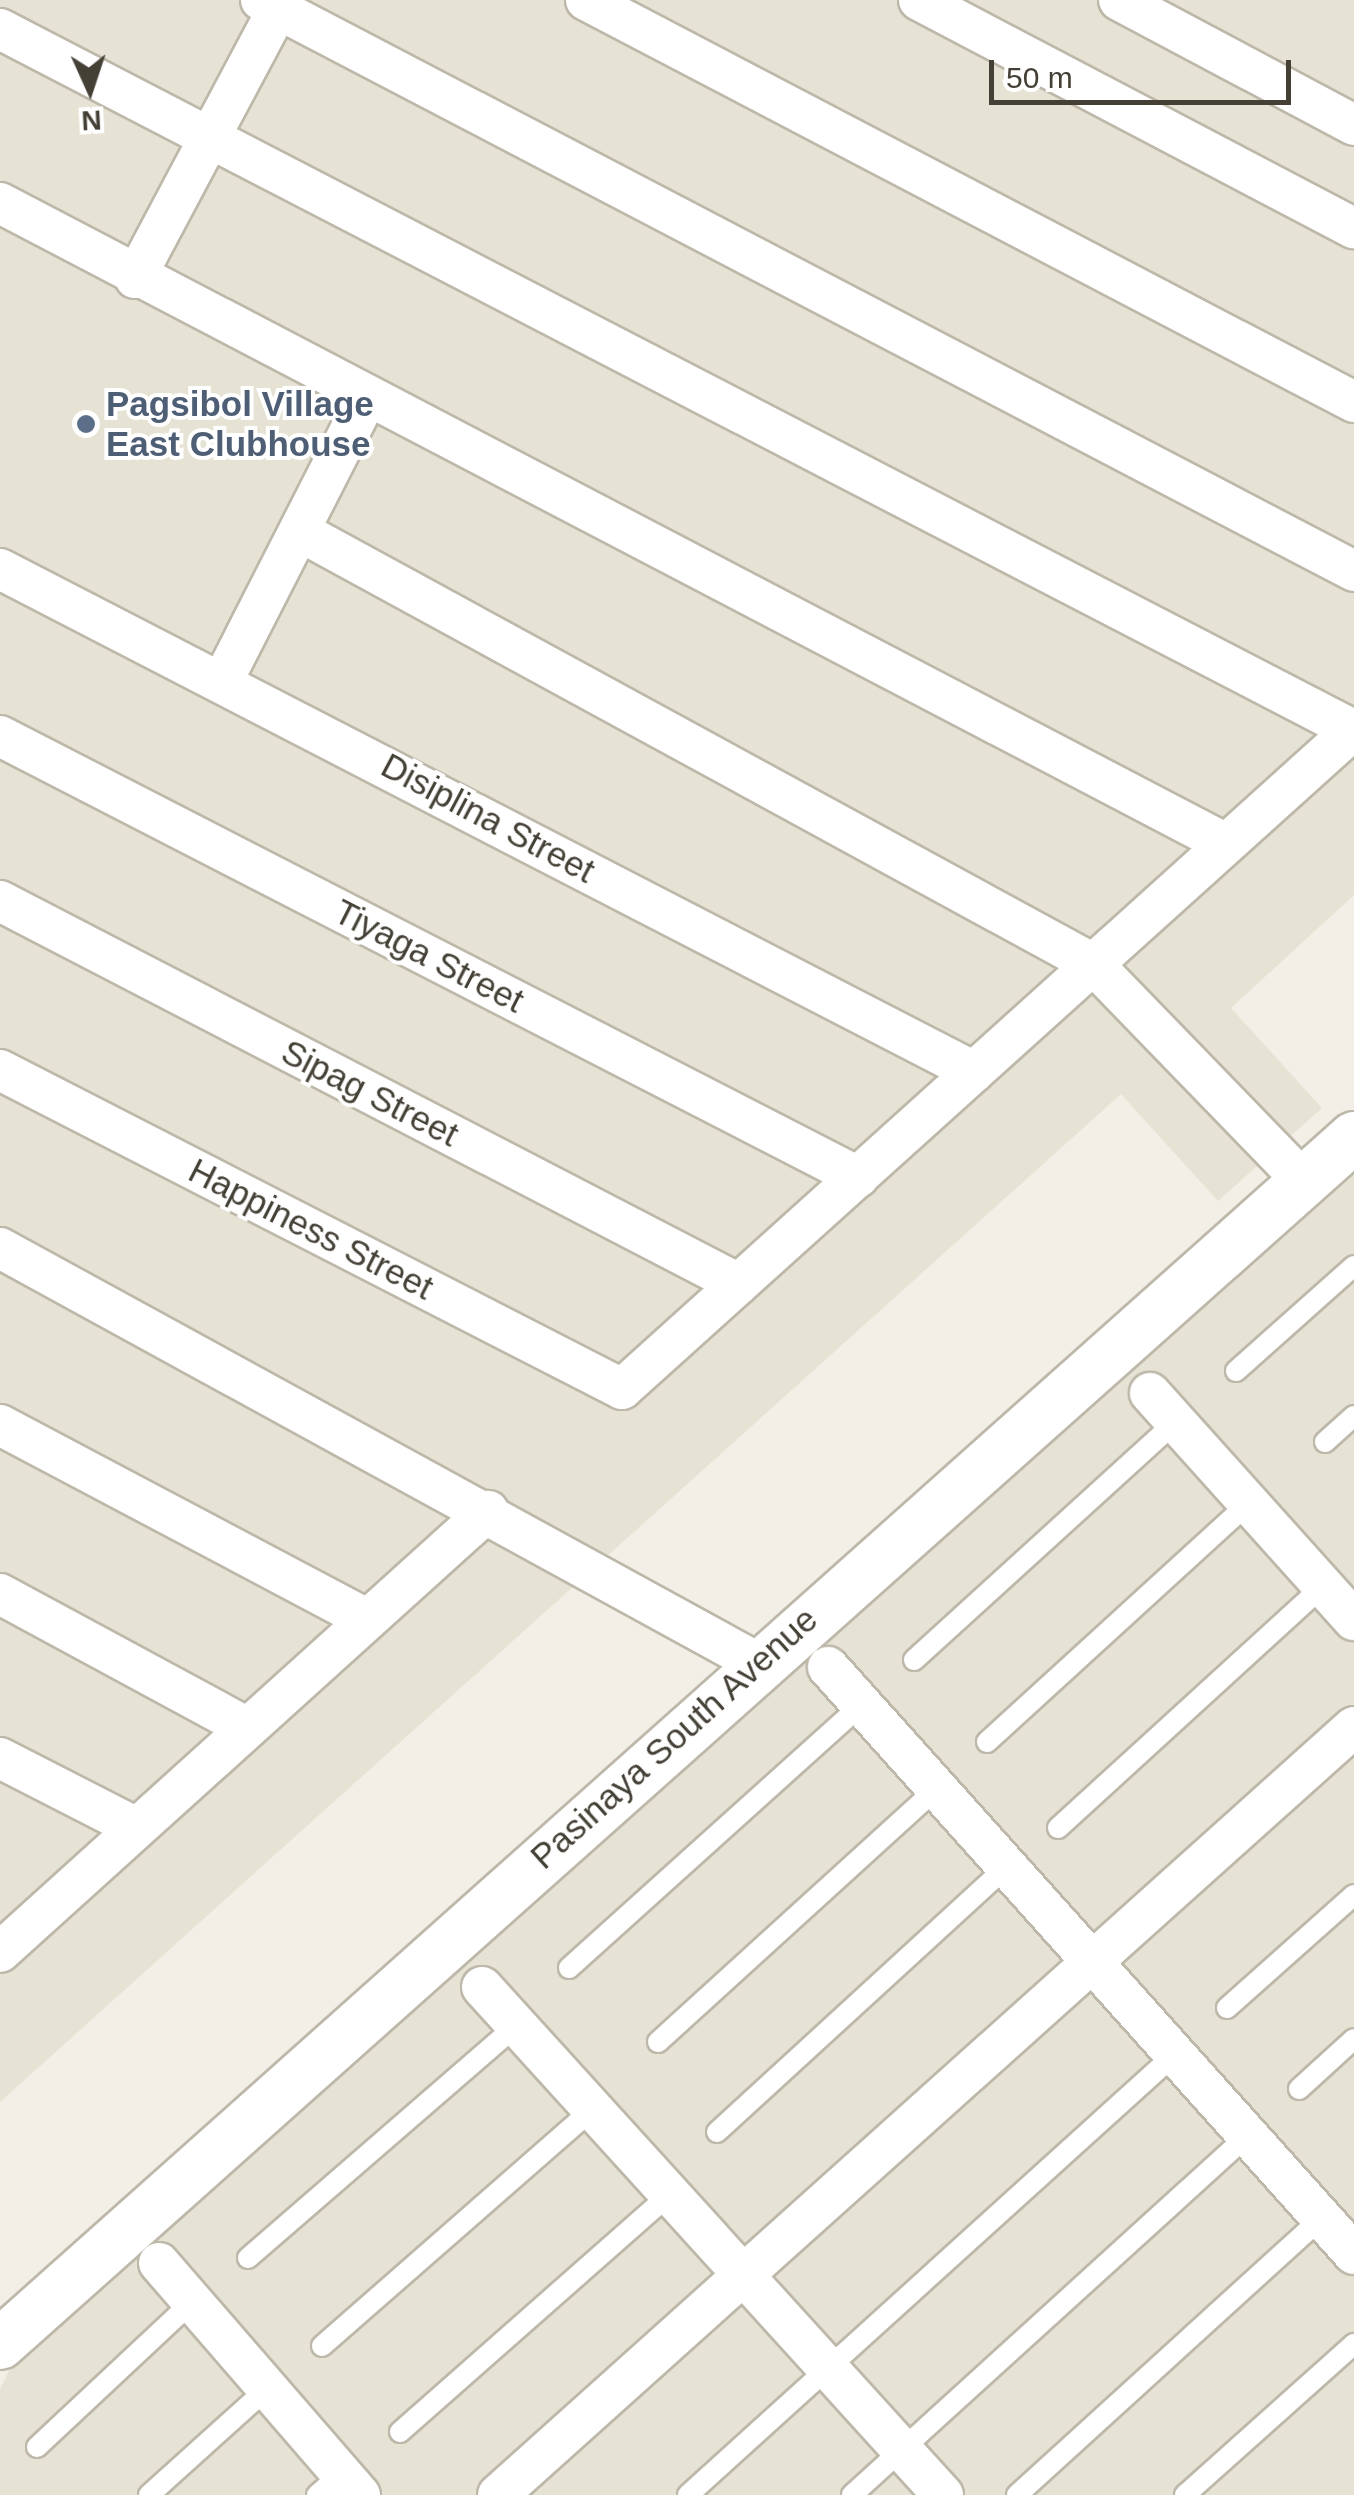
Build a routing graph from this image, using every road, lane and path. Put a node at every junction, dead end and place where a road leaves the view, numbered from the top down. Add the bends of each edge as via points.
1 (586, 0) edge
2 (920, 0) edge
3 (1118, 0) edge
4 (274, 3) edge
5 (0, 29) edge
6 (1354, 126) edge
7 (209, 140) junction
8 (0, 203) edge
9 (1354, 228) edge
10 (136, 278) junction
11 (366, 400) junction
12 (1354, 402) edge
13 (301, 532) junction
14 (0, 569) edge
15 (1354, 571) edge
16 (223, 680) junction
17 (1353, 729) edge
18 (0, 736) edge
19 (1226, 844) junction
20 (0, 902) edge
21 (1093, 964) junction
22 (0, 1070) edge
23 (974, 1072) junction
24 (1354, 1137) edge
25 (858, 1176) junction
26 (1304, 1182) junction
27 (0, 1248) edge
28 (1354, 1266) edge
29 (739, 1284) junction
30 (1236, 1371) dead end
31 (1163, 1407) joint
32 (1354, 1416) edge
33 (0, 1425) edge
34 (1325, 1442) dead end
35 (1250, 1503) junction
36 (488, 1512) junction
37 (1324, 1586) junction
38 (0, 1594) edge
39 (365, 1618) junction
40 (1354, 1620) edge
41 (914, 1660) dead end
42 (756, 1662) junction
43 (828, 1666) dead end
44 (862, 1704) junction
45 (244, 1726) junction
46 (1354, 1727) edge
47 (987, 1742) dead end
48 (0, 1758) edge
49 (937, 1788) junction
50 (135, 1827) junction
51 (1058, 1828) dead end
52 (1007, 1866) junction
53 (1354, 1895) edge
54 (4, 1942) edge
55 (1092, 1962) junction
56 (569, 1968) dead end
57 (482, 1987) dead end
58 (1228, 2008) dead end
59 (517, 2026) junction
60 (1354, 2039) edge
61 (658, 2042) dead end
62 (1175, 2054) junction
63 (1298, 2089) dead end
64 (593, 2109) junction
65 (717, 2132) dead end
66 (1248, 2135) junction
67 (670, 2194) junction
68 (1322, 2218) junction
69 (1354, 2254) edge
70 (248, 2258) dead end
71 (160, 2263) dead end
72 (744, 2274) junction
73 (193, 2301) junction
74 (0, 2344) edge
75 (1354, 2344) edge
76 (322, 2346) dead end
77 (828, 2368) junction
78 (268, 2388) junction
79 (400, 2432) dead end
80 (36, 2447) dead end
81 (902, 2449) junction
82 (340, 2488) edge
83 (149, 2495) edge
84 (498, 2495) edge
85 (688, 2495) edge
86 (852, 2495) edge
87 (944, 2495) edge
88 (1017, 2495) edge
89 (1185, 2495) edge

1 - 12 street
2 - 9 street
3 - 6 street
4 - 7 street
4 - 15 street
5 - 7 street
7 - 10 street
7 - 17 street
8 - 10 street
10 - 11 street
11 - 13 street
11 - 19 street
13 - 16 street
13 - 21 street
14 - 16 street, Disiplina Street
16 - 23 street, Disiplina Street
17 - 19 street
18 - 25 street, Tiyaga Street
19 - 21 street
20 - 29 street, Sipag Street
21 - 23 street
21 - 26 street
22 - 29 street, Happiness Street via 622,1389
23 - 25 street
24 - 26 street, Pasinaya South Avenue
25 - 29 street
26 - 42 street, Pasinaya South Avenue
27 - 36 street
28 - 30 lane
31 - 35 street
31 - 41 lane
32 - 34 lane
33 - 39 street
35 - 37 street
35 - 47 lane
36 - 39 street
36 - 42 street
37 - 40 street
37 - 51 lane
38 - 45 street
39 - 45 street
42 - 74 street, Pasinaya South Avenue
43 - 44 street
44 - 49 street
44 - 56 lane
45 - 50 street
46 - 55 street
48 - 50 street
49 - 52 street
49 - 61 lane
50 - 54 street
52 - 55 street
52 - 65 lane
53 - 58 lane
55 - 62 street
55 - 72 street
57 - 59 street
59 - 64 street
59 - 70 lane
60 - 63 lane
62 - 66 street
62 - 77 lane
64 - 67 street
64 - 76 lane
66 - 68 street
66 - 81 lane
67 - 72 street
67 - 79 lane
68 - 69 street
68 - 88 lane
71 - 73 street
72 - 77 street
72 - 84 street
73 - 78 street
73 - 80 lane
75 - 89 lane
77 - 81 street
77 - 85 lane
78 - 82 street
78 - 83 lane
81 - 86 lane
81 - 87 street

